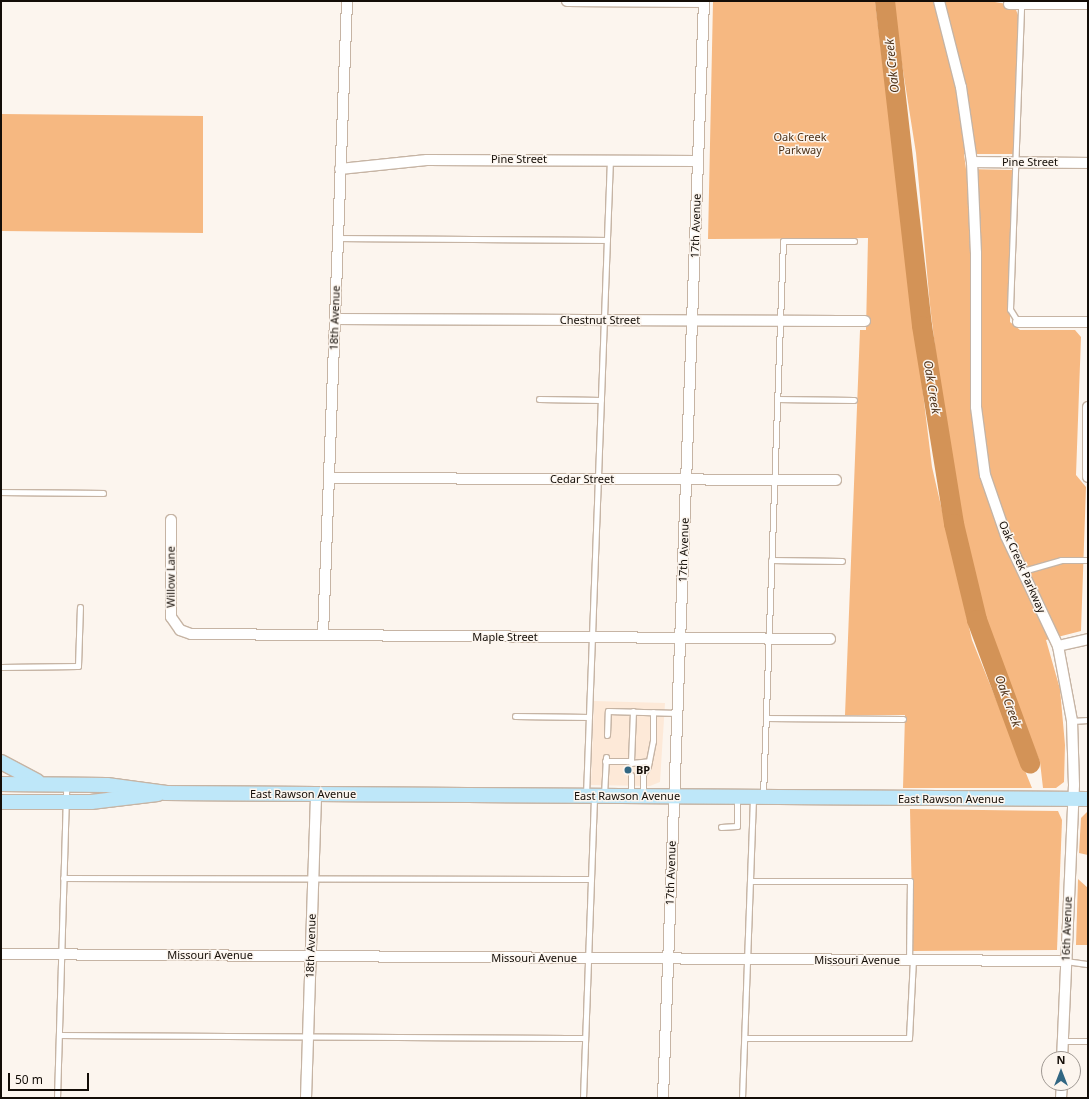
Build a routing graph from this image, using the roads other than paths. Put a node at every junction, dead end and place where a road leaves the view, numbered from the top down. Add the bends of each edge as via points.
1 (347, 1) edge
2 (567, 1) edge
3 (939, 1) edge
4 (704, 2) edge
5 (1009, 4) dead end
6 (1021, 4) junction
7 (1088, 4) edge
8 (610, 160) junction
9 (698, 161) junction
10 (972, 162) junction
11 (1017, 162) junction
12 (1088, 162) edge
13 (340, 170) junction
14 (338, 238) junction
15 (607, 240) junction
16 (854, 241) dead end
17 (335, 319) junction
18 (604, 320) junction
19 (692, 320) junction
20 (780, 321) junction
21 (865, 321) dead end
22 (1018, 322) joint
23 (1088, 322) edge
24 (539, 399) dead end
25 (777, 399) junction
26 (601, 400) junction
27 (854, 400) dead end
28 (1088, 407) edge
29 (1088, 477) edge
30 (329, 478) junction
31 (598, 479) junction
32 (686, 479) junction
33 (774, 480) junction
34 (836, 480) dead end
35 (1, 492) edge
36 (103, 493) dead end
37 (171, 520) dead end
38 (771, 560) junction
39 (842, 560) dead end
40 (1088, 560) edge
41 (1023, 571) junction
42 (80, 608) dead end
43 (180, 630) joint
44 (323, 635) junction
45 (592, 637) junction
46 (680, 638) junction
47 (768, 639) junction
48 (830, 639) dead end
49 (1088, 639) edge
50 (1058, 646) junction
51 (1, 667) edge
52 (634, 711) junction
53 (653, 712) junction
54 (678, 713) junction
55 (515, 716) dead end
56 (589, 717) junction
57 (766, 718) junction
58 (903, 719) dead end
59 (1088, 720) edge
60 (1072, 721) junction
61 (607, 735) dead end
62 (649, 761) junction
63 (1, 762) edge
64 (631, 762) junction
65 (631, 775) dead end
66 (1, 784) edge
67 (50, 784) junction
68 (66, 785) junction
69 (166, 793) junction
70 (316, 794) junction
71 (595, 796) junction
72 (637, 796) junction
73 (674, 796) junction
74 (737, 797) junction
75 (758, 797) junction
76 (1073, 799) junction
77 (1088, 799) edge
78 (1, 802) edge
79 (66, 802) junction
80 (721, 827) dead end
81 (63, 878) junction
82 (313, 878) junction
83 (591, 879) junction
84 (750, 881) junction
85 (1, 954) edge
86 (61, 954) junction
87 (310, 956) junction
88 (588, 958) junction
89 (668, 959) junction
90 (748, 959) junction
91 (911, 960) junction
92 (1066, 962) junction
93 (1088, 964) edge
94 (59, 1035) junction
95 (307, 1036) junction
96 (585, 1038) junction
97 (745, 1038) junction
98 (1063, 1041) junction
99 (1088, 1041) edge
100 (1062, 1051) edge
101 (57, 1098) edge
102 (306, 1098) edge
103 (583, 1098) edge
104 (663, 1098) edge
105 (742, 1098) edge

1 - 13 street, 18th Avenue
2 - 4 street
3 - 10 street, Oak Creek Parkway via 961,87
4 - 9 street, 17th Avenue
5 - 6 street
6 - 7 street
6 - 11 lane
8 - 9 street, Pine Street
8 - 13 street, Pine Street via 427,160
8 - 15 lane
9 - 19 street, 17th Avenue
10 - 11 street, Pine Street
10 - 41 street, Oak Creek Parkway via 976,253 976,407 985,475 1006,536
11 - 12 street, Pine Street
11 - 22 lane via 1010,309
13 - 14 street, 18th Avenue
14 - 15 lane
14 - 17 street, 18th Avenue
15 - 18 lane
16 - 20 lane via 783,241
17 - 18 street, Chestnut Street
17 - 30 street, 18th Avenue
18 - 19 street, Chestnut Street
18 - 26 lane
19 - 20 street, Chestnut Street
19 - 32 street, 17th Avenue
20 - 21 street, Chestnut Street
20 - 25 lane
22 - 23 street
24 - 26 lane
25 - 27 lane
25 - 33 lane
26 - 31 lane
28 - 29 street
30 - 31 street, Cedar Street
30 - 44 street, 18th Avenue
31 - 32 street, Cedar Street
31 - 45 lane
32 - 33 street, Cedar Street
32 - 46 street, 17th Avenue
33 - 34 street, Cedar Street
33 - 38 lane
35 - 36 lane
37 - 43 street, Willow Lane via 171,617
38 - 39 lane
38 - 47 lane
40 - 41 lane via 1061,560
41 - 50 street, Oak Creek Parkway
42 - 51 lane via 78,666
43 - 44 street, Maple Street via 191,634
44 - 45 street, Maple Street
45 - 46 street, Maple Street
45 - 56 lane
46 - 47 street, Maple Street
46 - 54 street, 17th Avenue
47 - 48 street, Maple Street
47 - 57 lane
49 - 50 street
50 - 60 street, Oak Creek Parkway
52 - 53 lane
52 - 61 lane via 608,711
52 - 64 lane
53 - 54 lane
53 - 62 lane
54 - 73 street, 17th Avenue
55 - 56 lane
56 - 71 lane
57 - 58 lane
57 - 75 lane
59 - 60 lane
60 - 76 street, Oak Creek Parkway
62 - 64 lane
62 - 72 lane
63 - 67 main road via 21,775
64 - 71 lane via 606,759
65 - 72 lane
66 - 67 main road, East Rawson Avenue
67 - 68 main road, East Rawson Avenue
68 - 69 main road, East Rawson Avenue via 107,785
68 - 79 lane
69 - 70 main road, East Rawson Avenue
69 - 79 main road, East Rawson Avenue via 136,799
70 - 71 main road, East Rawson Avenue
70 - 82 street, 18th Avenue
71 - 72 main road, East Rawson Avenue
71 - 83 lane
72 - 73 main road, East Rawson Avenue
73 - 74 main road, East Rawson Avenue
73 - 89 street, 17th Avenue
74 - 75 main road, East Rawson Avenue
74 - 80 lane via 736,826
75 - 76 main road, East Rawson Avenue
75 - 84 lane
76 - 77 main road, East Rawson Avenue
76 - 92 street, 16th Avenue
78 - 79 main road, East Rawson Avenue
79 - 81 lane
81 - 82 lane
81 - 86 lane
82 - 83 lane
82 - 87 street, 18th Avenue
83 - 88 lane
84 - 90 lane
84 - 91 lane via 910,881
85 - 86 street, Missouri Avenue
86 - 87 street, Missouri Avenue
86 - 94 lane
87 - 88 street, Missouri Avenue
87 - 95 street, 18th Avenue
88 - 89 street, Missouri Avenue
88 - 96 lane
89 - 90 street, Missouri Avenue
89 - 104 street, 17th Avenue
90 - 91 street, Missouri Avenue
90 - 97 lane
91 - 92 street, Missouri Avenue
91 - 97 lane via 909,1038
92 - 93 lane
92 - 98 street, 16th Avenue
94 - 95 lane
94 - 101 lane
95 - 96 lane
95 - 102 street, 18th Avenue
96 - 103 lane
97 - 105 lane
98 - 99 lane
98 - 100 street, 16th Avenue

